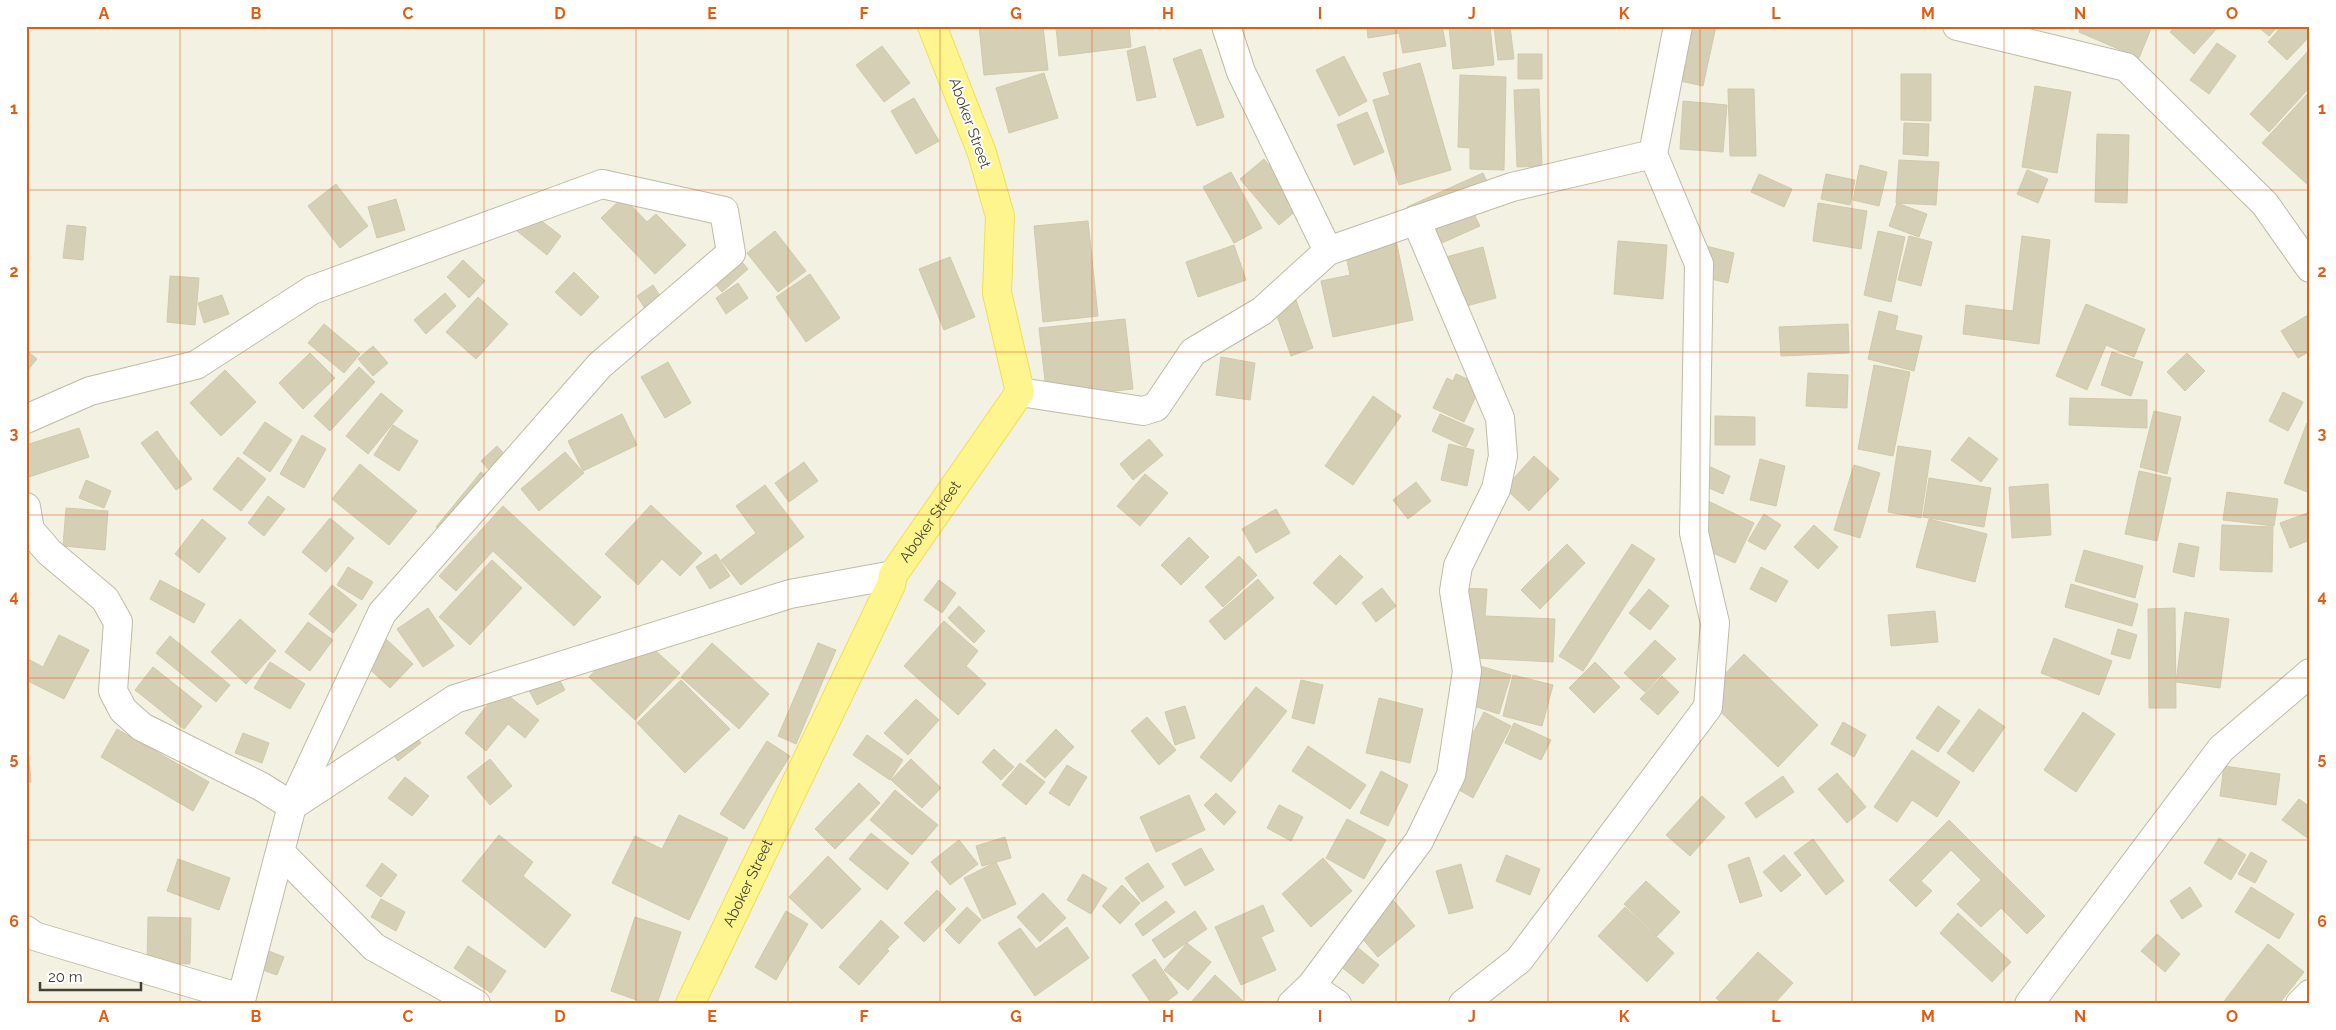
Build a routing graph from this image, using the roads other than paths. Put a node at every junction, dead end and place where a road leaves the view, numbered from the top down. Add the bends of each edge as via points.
1 (932, 26) edge
2 (1226, 26) edge
3 (1678, 26) edge
4 (1957, 26) edge
5 (1653, 154) junction
6 (1416, 220) junction
7 (1328, 251) junction
8 (2310, 268) edge
9 (1020, 392) junction
10 (26, 419) edge
11 (26, 507) edge
12 (893, 576) junction
13 (2310, 673) edge
14 (292, 806) junction
15 (281, 853) junction
16 (29, 938) edge
17 (1311, 986) junction
18 (2310, 994) edge
19 (240, 1001) edge
20 (476, 1004) edge
21 (690, 1004) edge
22 (1292, 1004) edge
23 (1337, 1004) edge
24 (1463, 1004) edge
25 (2029, 1004) edge
26 (2300, 1004) edge

1 - 9 main road, Aboker Street via 982,153 1000,216 997,293
2 - 7 street via 1241,72
3 - 5 street
4 - 8 street via 2126,66 2265,204
5 - 6 street via 1512,186
5 - 24 street via 1700,264 1694,534 1715,623 1708,707 1519,960
6 - 7 street
6 - 17 street via 1500,418 1503,456 1496,489 1458,566 1454,591 1467,671 1451,775 1419,841
7 - 9 street via 1262,311 1193,352 1156,407 1143,411
9 - 12 main road, Aboker Street
10 - 14 street via 90,391 196,365 312,290 602,184 724,211 731,253 600,365 382,613
11 - 14 street via 30,530 49,552 105,599 118,622 113,691 123,710 142,727 262,787
12 - 14 street via 790,594 455,699
12 - 21 main road, Aboker Street via 779,823
13 - 25 street via 2221,749
14 - 15 street
15 - 19 street
15 - 20 street via 374,947
16 - 19 street
17 - 22 street
17 - 23 street
18 - 26 street

